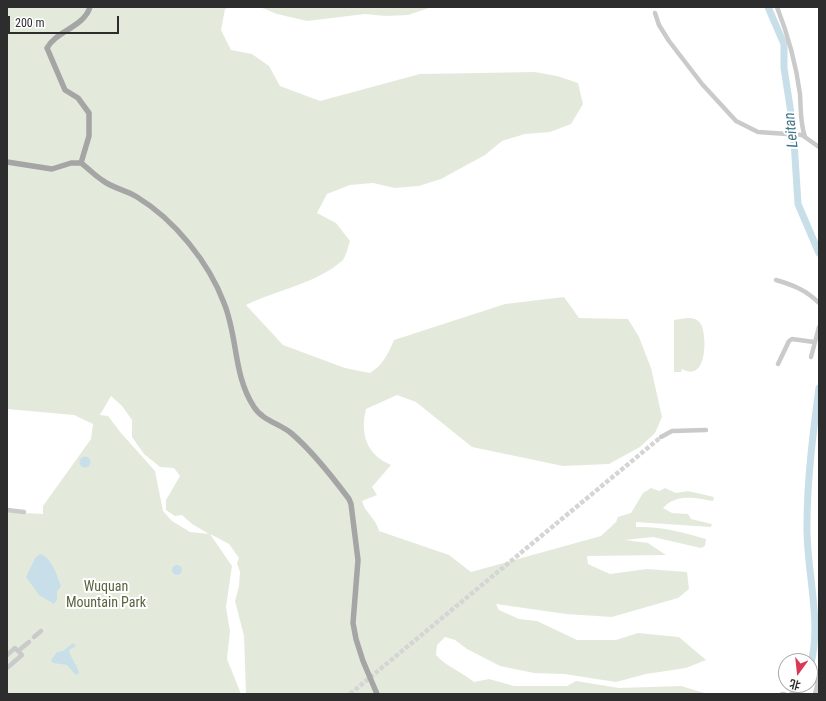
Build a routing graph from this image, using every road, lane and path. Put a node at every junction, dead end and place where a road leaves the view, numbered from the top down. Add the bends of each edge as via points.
1 (90, 7) edge
2 (777, 7) edge
3 (655, 13) dead end
4 (803, 136) junction
5 (819, 147) edge
6 (7, 162) edge
7 (81, 163) junction
8 (776, 280) dead end
9 (819, 302) edge
10 (819, 327) edge
11 (814, 342) junction
12 (811, 357) dead end
13 (778, 364) dead end
14 (706, 430) dead end
15 (661, 437) tunnel mouth
16 (7, 510) edge
17 (24, 512) dead end
18 (41, 631) dead end
19 (34, 637) dead end
20 (29, 642) dead end
21 (18, 651) junction
22 (7, 655) edge
23 (7, 668) edge
24 (377, 694) edge

1 - 7 main road via 81,19 51,40 47,48 65,90 78,98 89,113 89,136
2 - 4 street via 789,38 800,94
3 - 4 street via 669,41 697,78 736,121 758,132
4 - 5 street
6 - 7 main road via 52,169 71,163
7 - 24 main road via 102,181 137,197 184,237 216,284 225,304 233,328 237,367 255,409 291,433 349,499 358,560 353,623 363,661
8 - 9 street via 792,284
10 - 11 street
11 - 12 street
11 - 13 street via 792,339
14 - 15 street via 672,431
16 - 17 street
18 - 19 street
20 - 21 street
21 - 22 street via 15,648
21 - 23 street via 22,654

